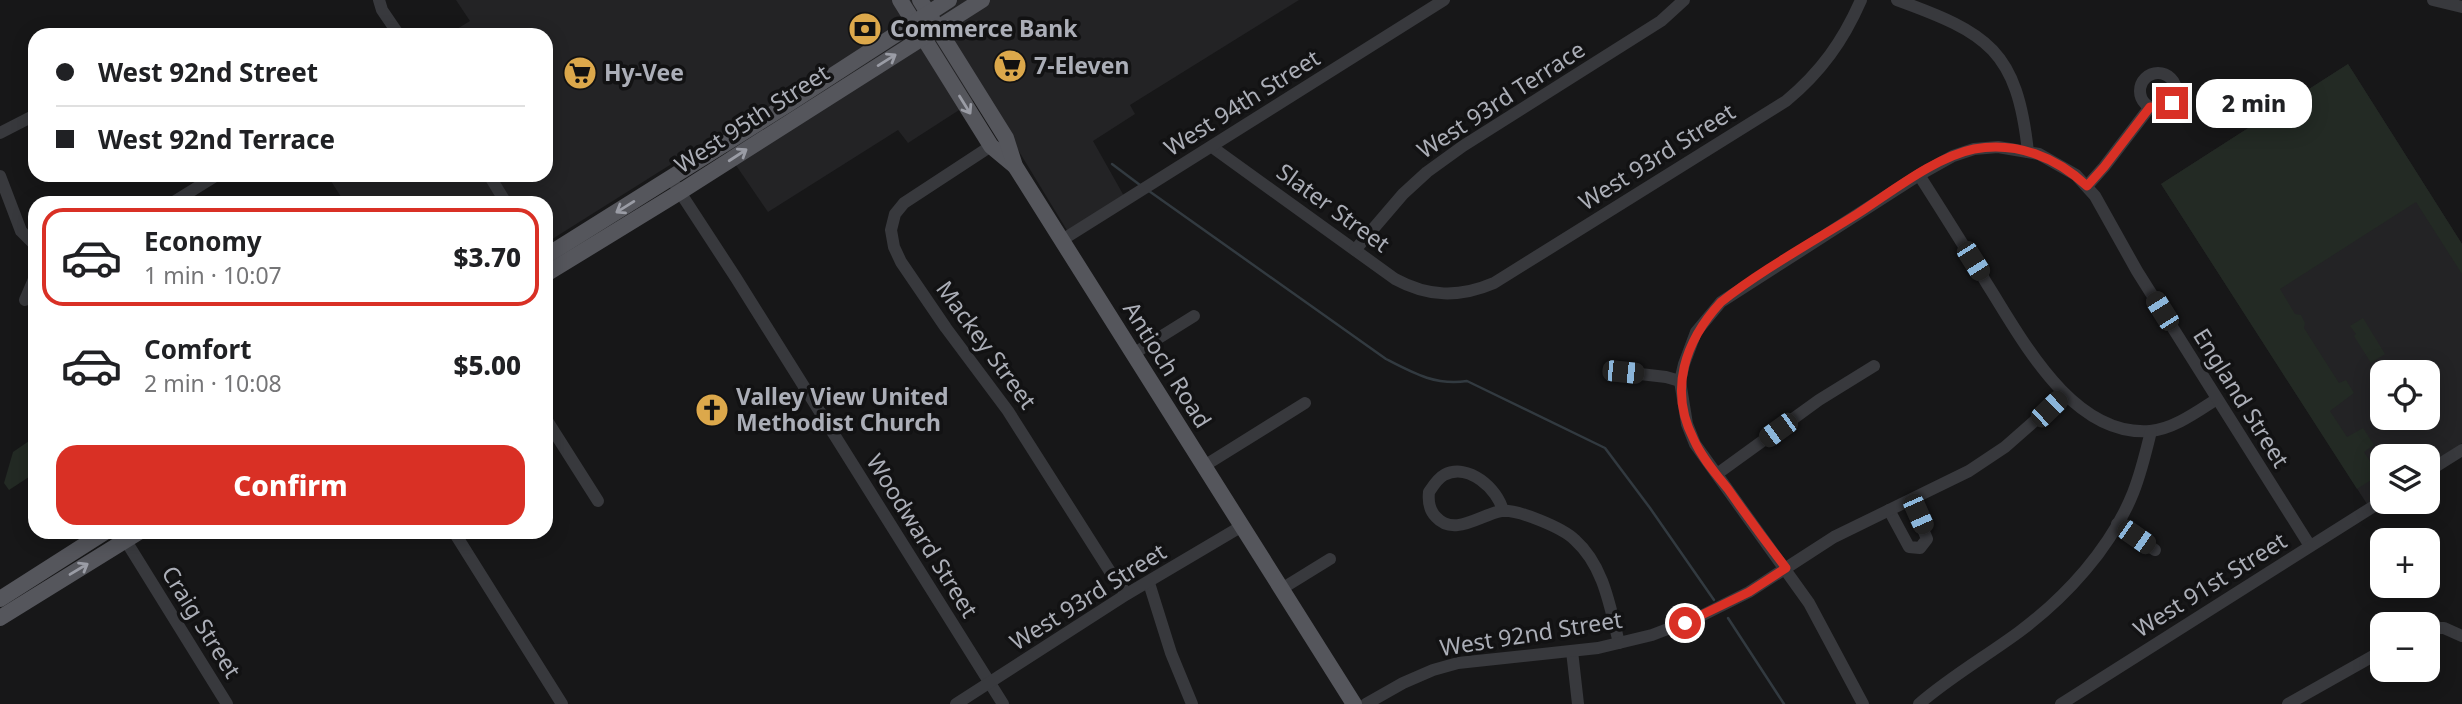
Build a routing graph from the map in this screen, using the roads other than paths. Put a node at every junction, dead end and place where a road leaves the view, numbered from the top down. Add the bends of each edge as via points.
1 (371, 0) edge
2 (900, 0) edge
3 (949, 0) edge
4 (982, 0) edge
5 (1444, 0) edge
6 (1684, 0) edge
7 (1861, 0) edge
8 (1897, 0) edge
9 (2433, 0) edge
10 (381, 5) edge
11 (924, 7) edge
12 (2462, 7) edge
13 (914, 22) junction
14 (395, 28) edge
15 (930, 33) junction
16 (2150, 107) dead end
17 (28, 120) edge
18 (0, 134) edge
19 (991, 146) junction
20 (1212, 146) junction
21 (2028, 152) junction
22 (1015, 166) junction
23 (1919, 175) junction
24 (0, 176) edge
25 (670, 178) junction
26 (206, 182) edge
27 (2087, 186) junction
28 (680, 192) junction
29 (183, 196) edge
30 (28, 238) edge
31 (1062, 240) junction
32 (1355, 250) junction
33 (553, 263) edge
34 (553, 264) edge
35 (28, 293) edge
36 (1434, 293) joint
37 (25, 300) dead end
38 (1194, 316) dead end
39 (1133, 354) junction
40 (1874, 366) dead end
41 (1623, 372) dead end
42 (1680, 381) junction
43 (2065, 394) junction
44 (2217, 399) junction
45 (1305, 403) dead end
46 (553, 430) edge
47 (2151, 431) junction
48 (2462, 450) edge
49 (2440, 464) edge
50 (1204, 466) junction
51 (1717, 474) junction
52 (1912, 500) junction
53 (598, 501) dead end
54 (2370, 508) edge
55 (1889, 510) junction
56 (1503, 511) junction
57 (2117, 523) junction
58 (1242, 526) junction
59 (95, 539) edge
60 (128, 539) edge
61 (135, 539) edge
62 (458, 539) edge
63 (2310, 546) junction
64 (2155, 550) dead end
65 (1330, 559) dead end
66 (1786, 568) junction
67 (45, 570) junction
68 (1149, 583) junction
69 (54, 585) junction
70 (1283, 588) junction
71 (1127, 594) junction
72 (0, 598) edge
73 (0, 618) edge
74 (2440, 628) edge
75 (2462, 636) edge
76 (1619, 643) junction
77 (1572, 651) junction
78 (2370, 658) edge
79 (990, 683) junction
80 (227, 704) edge
81 (562, 704) edge
82 (956, 704) edge
83 (1003, 704) edge
84 (1192, 704) edge
85 (1354, 704) edge
86 (1366, 704) edge
87 (1578, 704) edge
88 (1863, 704) edge
89 (1919, 704) edge
90 (2061, 704) edge
91 (2288, 704) edge

1 - 10 street
2 - 13 main road, Antioch Road
3 - 11 main road, West 95th Street
4 - 15 main road, West 95th Street
5 - 20 street, West 94th Street
6 - 32 street, West 93rd Terrace via 1661,22 1427,172
7 - 36 street, West 93rd Street via 1827,62 1786,101 1494,283 1460,294
8 - 21 street via 1957,23 2000,58 2020,96
9 - 12 street
10 - 14 street
11 - 13 main road, West 95th Street
11 - 15 main road, Antioch Road
13 - 15 main road, Antioch Road
13 - 25 main road, West 95th Street
15 -> 19 main road, Antioch Road
15 - 22 main road, Antioch Road via 1006,138
28 -> 15 main road, West 95th Street
16 - 27 street
17 - 18 street
19 - 22 main road, Antioch Road
19 - 71 street, Mackey Street via 904,203 891,230 894,247
20 - 31 street, West 94th Street
20 - 32 street, Slater Street
21 - 23 street, England Street via 1974,149
21 - 27 street, England Street via 2054,161
22 - 31 main road, Antioch Road
23 - 42 street, England Street via 1721,302 1696,332
23 - 43 street via 2027,347
24 - 30 street
25 - 28 street, Woodward Street
25 -> 33 main road, West 95th Street
26 - 29 street
27 - 44 street, England Street
28 - 34 main road, West 95th Street
28 - 79 street, Woodward Street
31 - 39 main road, Antioch Road
32 - 36 street, Slater Street via 1402,283
35 - 37 street
38 - 39 street
39 - 50 main road, Antioch Road
40 - 51 street
41 - 42 street
42 - 51 street via 1691,434
43 - 47 street via 2107,422
43 - 52 street, West 92nd Street via 1996,454
44 - 47 street
44 - 63 street, England Street
45 - 50 street
46 - 53 street
47 - 57 street via 2141,472
48 - 49 street
50 - 58 main road, Antioch Road
51 - 66 street
52 - 55 street, West 92nd Street
52 - 55 street via 1927,540 1920,548 1909,547
54 - 63 street, West 91st Street
55 - 66 street, West 92nd Street
56 - 56 street via 1449,526 1434,515 1429,492 1443,475 1471,474 1500,500
56 - 76 street via 1544,521 1587,552 1608,596
57 - 64 street
57 - 89 street via 2095,556 2048,608
58 - 68 street, West 93rd Street
58 - 70 main road, Antioch Road
59 - 67 main road
69 -> 60 main road
61 - 80 street, Craig Street
62 - 81 street
63 - 90 street, West 91st Street
65 - 70 street
66 - 76 street, West 92nd Street via 1699,617
66 - 88 street
67 - 69 main road
67 - 72 main road
68 - 71 street, West 93rd Street
68 - 84 street
69 - 73 main road
70 - 85 main road, Antioch Road
71 - 79 street, West 93rd Street
74 - 75 street
76 - 77 street, West 92nd Street
77 - 86 street, West 92nd Street via 1458,663 1403,683
77 - 87 street
78 - 91 street
79 - 82 street, West 93rd Street
79 - 83 street, Woodward Street

